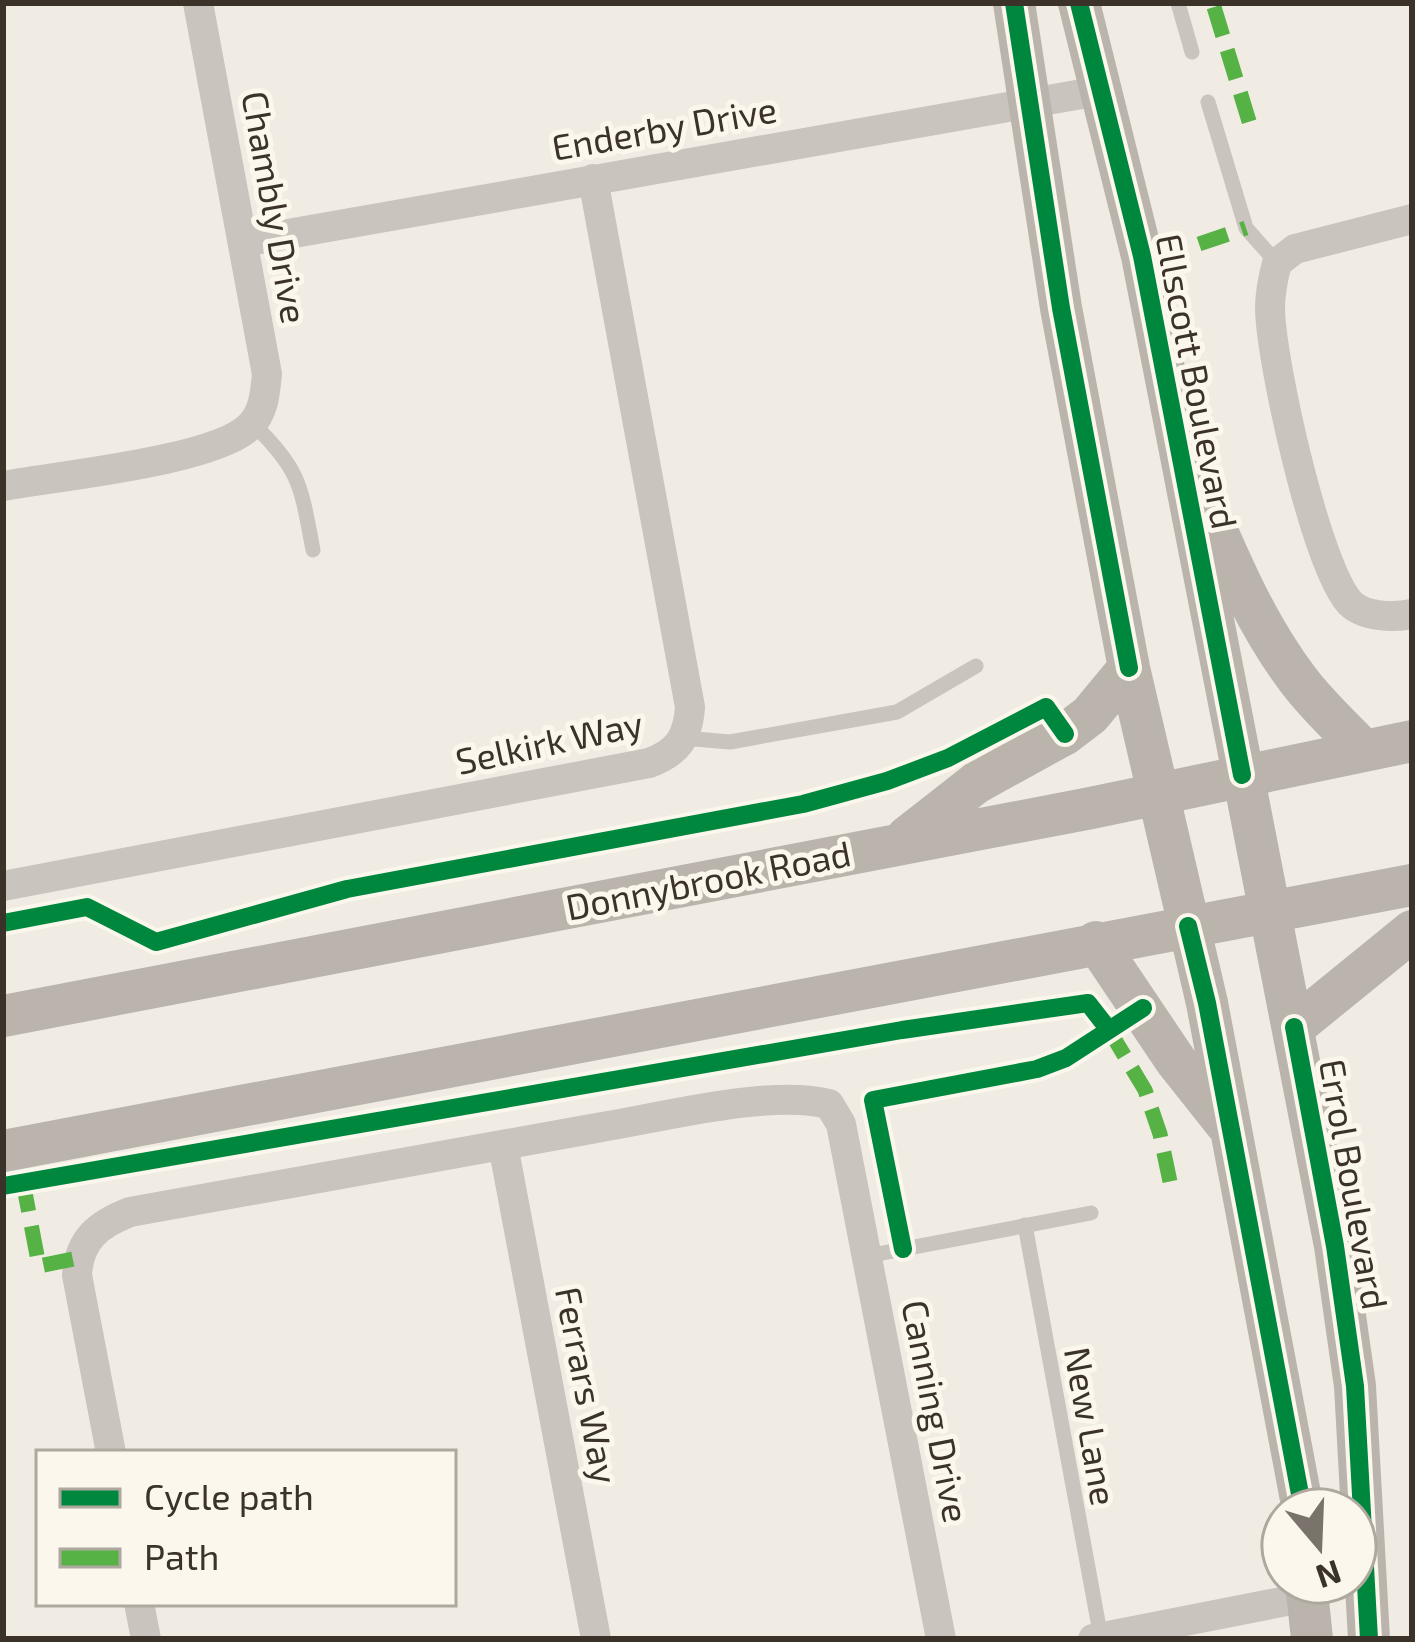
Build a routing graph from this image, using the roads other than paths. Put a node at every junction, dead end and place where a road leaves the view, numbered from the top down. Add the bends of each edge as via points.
1 (198, 3) edge
2 (1014, 3) edge
3 (1079, 3) edge
4 (1178, 3) edge
5 (1192, 52) dead end
6 (1100, 92) junction
7 (1031, 101) junction
8 (1208, 102) dead end
9 (593, 179) junction
10 (1412, 219) edge
11 (243, 242) junction
12 (1277, 263) junction
13 (253, 424) junction
14 (1176, 436) junction
15 (3, 486) edge
16 (313, 550) dead end
17 (1412, 614) edge
18 (976, 666) dead end
19 (1129, 668) junction
20 (683, 738) junction
21 (1412, 741) edge
22 (1364, 751) junction
23 (1243, 775) junction
24 (1156, 794) junction
25 (901, 842) junction
26 (4, 879) edge
27 (1412, 885) edge
28 (1270, 911) junction
29 (1188, 926) junction
30 (1412, 931) edge
31 (1096, 942) junction
32 (3, 1016) edge
33 (1294, 1027) junction
34 (1230, 1130) junction
35 (503, 1145) junction
36 (3, 1151) edge
37 (1091, 1213) dead end
38 (1025, 1226) junction
39 (867, 1256) junction
40 (110, 1450) edge
41 (1298, 1486) edge
42 (140, 1606) edge
43 (1309, 1606) edge
44 (1097, 1638) edge
45 (146, 1639) edge
46 (596, 1639) edge
47 (941, 1639) edge
48 (1370, 1639) edge

1 - 11 street, Chambly Drive
2 - 7 main road
3 - 6 main road, Ellscott Boulevard
4 - 5 lane
6 - 7 street, Enderby Drive
6 - 14 main road, Ellscott Boulevard
7 - 9 street, Enderby Drive
7 - 19 main road
8 - 12 lane via 1246,228
9 - 11 street, Enderby Drive
9 - 20 street, Selkirk Way via 690,707
10 - 12 street via 1295,248
11 - 13 street, Chambly Drive via 267,374
12 - 17 street via 1270,312 1294,449 1325,551 1352,605 1371,614
13 - 15 street via 191,452
13 - 16 lane via 299,478
14 - 22 main road via 1270,639
14 - 23 main road, Ellscott Boulevard
18 - 20 lane via 896,712 730,742
19 - 24 main road
19 - 25 main road via 1090,715 976,783
20 - 26 street, Selkirk Way via 671,755 649,764
21 - 22 main road, Donnybrook Road
22 - 23 main road, Donnybrook Road
23 - 24 main road, Donnybrook Road
23 - 28 main road, Ellscott Boulevard
24 - 25 main road, Donnybrook Road
24 - 29 main road
25 - 32 main road, Donnybrook Road
27 - 28 main road
28 - 29 main road
28 - 33 main road, Errol Boulevard
29 - 31 main road
29 - 34 main road
30 - 33 main road
31 - 34 main road
31 - 36 main road
33 - 48 main road, Errol Boulevard via 1355,1386
34 - 41 main road
35 - 39 street, Canning Drive via 779,1099 829,1104 841,1124
35 - 40 street, Canning Drive via 106,1221 88,1236 77,1274
35 - 46 street, Ferrars Way
37 - 38 lane
38 - 39 lane
38 - 44 lane, New Lane
39 - 47 street, Canning Drive
42 - 45 street
43 - 44 street

